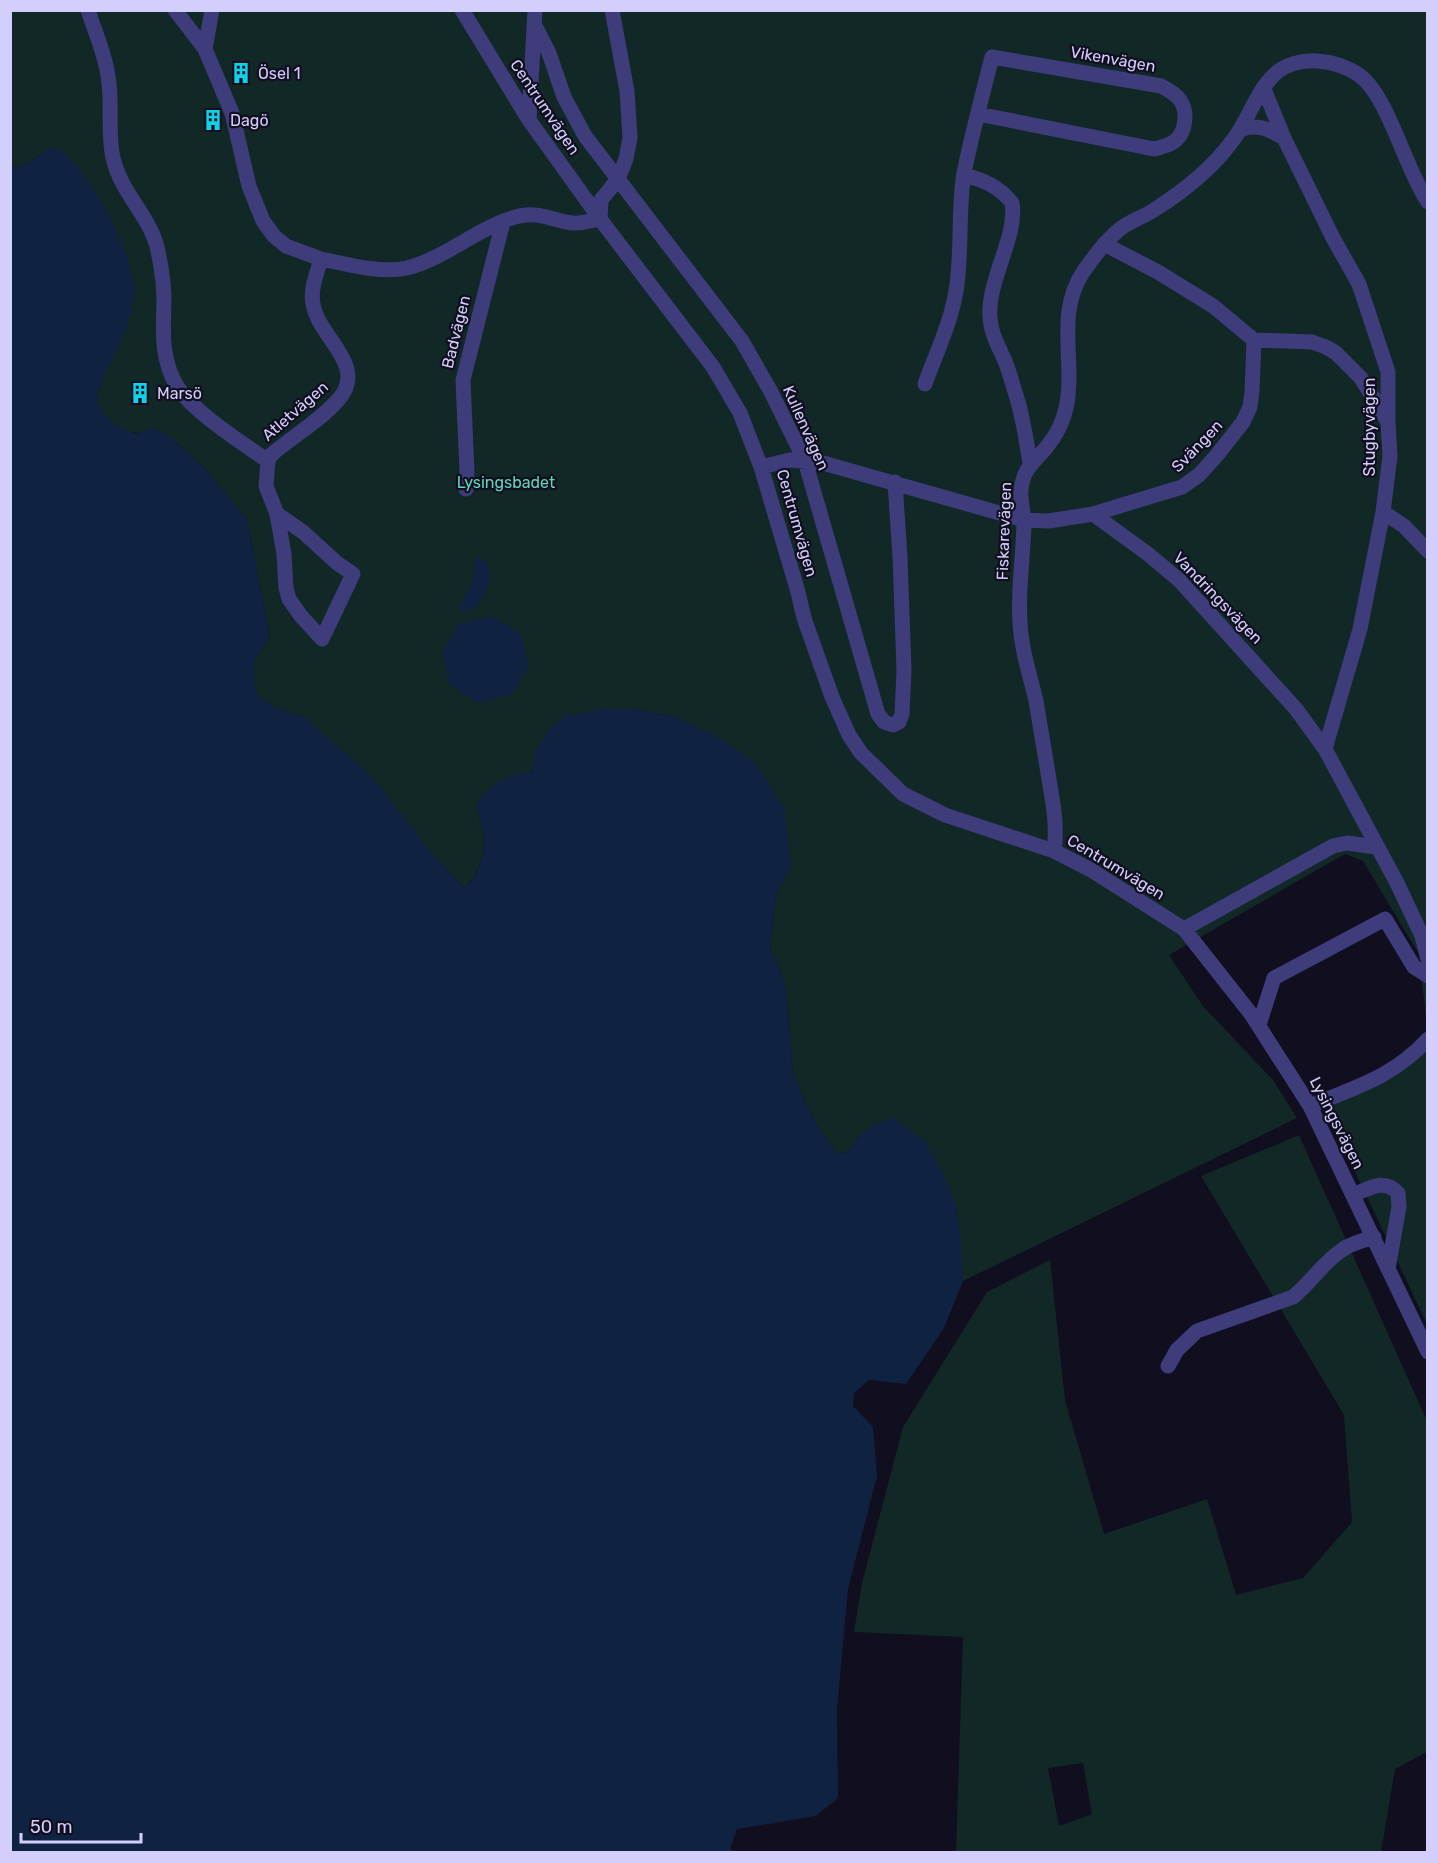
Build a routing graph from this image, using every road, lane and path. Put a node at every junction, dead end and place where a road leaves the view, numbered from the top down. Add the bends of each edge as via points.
1 (88, 10) edge
2 (175, 10) edge
3 (212, 10) edge
4 (462, 10) edge
5 (612, 10) edge
6 (534, 17) edge
7 (205, 49) junction
8 (1264, 89) junction
9 (978, 114) junction
10 (529, 120) junction
11 (1239, 130) junction
12 (1284, 138) junction
13 (964, 175) junction
14 (618, 179) junction
15 (1428, 202) edge
16 (600, 219) junction
17 (503, 222) junction
18 (1104, 244) junction
19 (321, 259) junction
20 (1254, 340) junction
21 (925, 384) dead end
22 (1388, 422) junction
23 (268, 461) junction
24 (805, 461) junction
25 (1030, 463) junction
26 (762, 467) junction
27 (895, 482) junction
28 (466, 489) dead end
29 (1383, 512) junction
30 (277, 514) junction
31 (1093, 514) junction
32 (1024, 520) junction
33 (1428, 551) edge
34 (1325, 749) junction
35 (1376, 847) junction
36 (1054, 851) junction
37 (1184, 929) junction
38 (1425, 936) edge
39 (1428, 958) edge
40 (1428, 976) edge
41 (1259, 1025) junction
42 (1428, 1039) edge
43 (1310, 1106) junction
44 (1353, 1195) junction
45 (1374, 1237) junction
46 (1388, 1269) junction
47 (1428, 1352) edge
48 (1168, 1366) dead end

1 - 23 street, Atletvägen via 109,76 113,159 124,188 150,227 157,247 166,362 189,402
2 - 7 street
3 - 7 street
4 - 10 street, Centrumvägen
5 - 14 street via 630,117 626,159
6 - 10 street
6 - 14 street, Kullenvägen via 573,116
7 - 19 street via 232,114 249,186 263,221 286,246
8 - 11 street, Fiskarevägen
8 - 12 street, Stugbyvägen
8 - 15 street, Fiskarevägen via 1275,73 1309,61 1344,66 1360,75 1381,103
9 - 9 street, Vikenvägen via 1154,148 1176,140 1185,122 1181,102 1161,86 992,57
9 - 13 street, Vikenvägen
10 - 16 street, Centrumvägen
11 - 12 street via 1260,127
11 - 18 street, Fiskarevägen via 1213,165 1194,182 1121,228
12 - 22 street, Stugbyvägen via 1359,284 1388,372
13 - 21 street, Vikenvägen via 957,285 950,317
13 - 25 street via 984,180 1012,202 1012,221 994,282 990,320 1016,395
14 - 16 street via 601,200
14 - 24 street, Kullenvägen via 742,341
16 - 17 street via 575,223 521,215
16 - 26 street, Centrumvägen via 713,367 740,413
17 - 19 street via 405,268
17 - 28 street, Badvägen via 463,380
18 - 20 street via 1204,300
18 - 25 street, Fiskarevägen via 1082,273 1071,296 1070,365 1060,428
19 - 23 street, Atletvägen via 312,290 313,304 317,318 343,357 348,370 346,388 340,398
20 - 22 street via 1300,341 1336,353 1361,378
20 - 31 street, Svängen via 1250,407 1217,455 1182,488
22 - 29 street, Stugbyvägen via 1390,456
23 - 30 street via 266,486
24 - 26 street via 790,460
24 - 27 street
24 - 27 street, Kullenvägen via 878,714 893,725 902,714 904,671
25 - 32 street, Fiskarevägen via 1021,492
26 - 36 street, Centrumvägen via 804,618 839,715 861,753 903,794 922,804
27 - 32 street
29 - 33 street via 1404,526
29 - 34 street, Stugbyvägen via 1360,629
30 - 30 street via 353,574 322,639 289,599
31 - 32 street
31 - 34 street, Vandringsvägen via 1179,580 1296,709
32 - 36 street, Fiskarevägen via 1022,644 1055,815
34 - 35 street, Vandringsvägen
35 - 37 street via 1347,843 1334,846
35 - 38 street, Vandringsvägen
36 - 37 street, Centrumvägen
37 - 41 street, Lysingsvägen
38 - 39 street, Vandringsvägen
40 - 41 street via 1414,967 1385,919 1274,978
41 - 43 street, Lysingsvägen
42 - 43 street via 1403,1064
43 - 44 street, Lysingsvägen
44 - 45 street, Lysingsvägen
44 - 46 street via 1380,1184 1398,1194
45 - 46 street, Lysingsvägen
45 - 48 street via 1343,1249 1293,1297 1197,1331 1177,1350
46 - 47 street, Lysingsvägen

